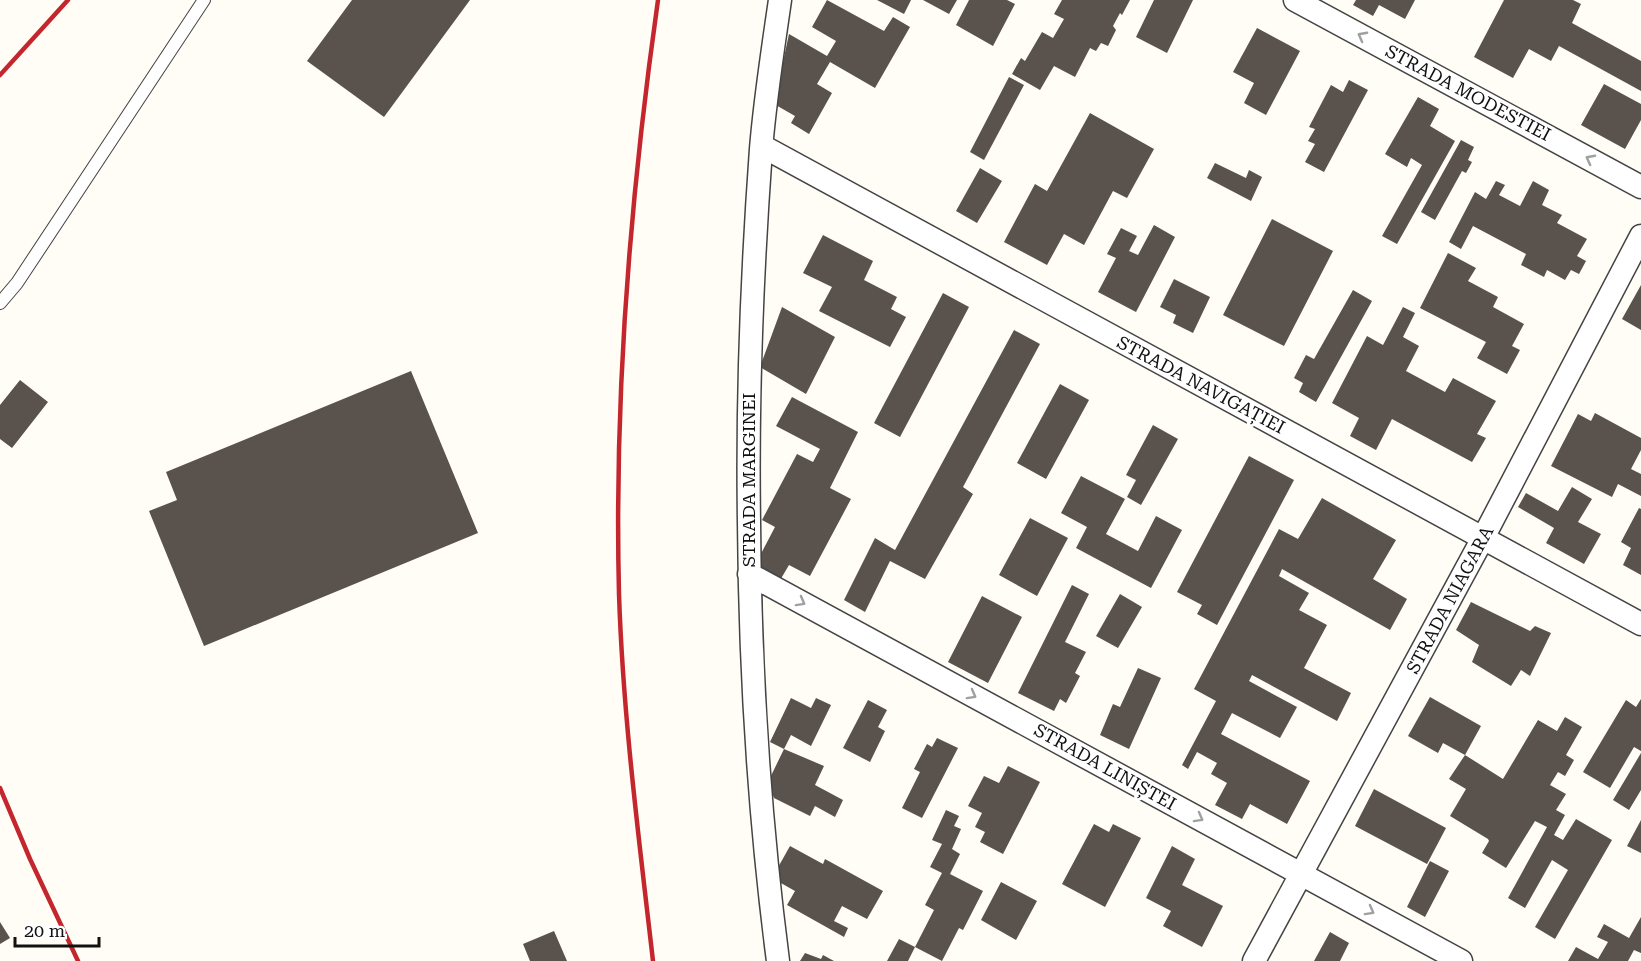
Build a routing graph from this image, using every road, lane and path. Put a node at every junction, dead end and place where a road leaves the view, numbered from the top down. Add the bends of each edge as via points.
1 (204, 0) edge
2 (780, 0) edge
3 (1295, 0) edge
4 (762, 146) junction
5 (1641, 187) edge
6 (1641, 236) edge
7 (0, 303) edge
8 (1483, 538) junction
9 (749, 574) junction
10 (1641, 624) edge
11 (1301, 874) junction
12 (778, 961) edge
13 (1254, 961) edge
14 (1461, 961) edge

1 - 7 lane
2 - 4 street, STRADA MARGINEI
5 -> 3 street, STRADA MODESTIEI
4 - 8 street, STRADA NAVIGAȚIEI
4 - 9 street, STRADA MARGINEI via 752,296
6 - 8 street, STRADA NIAGARA
8 - 10 street, STRADA NAVIGAȚIEI
8 - 11 street, STRADA NIAGARA
9 -> 11 street, STRADA LINIȘTEI
9 - 12 street, STRADA MARGINEI via 755,730
11 - 13 street, STRADA NIAGARA
11 -> 14 street, STRADA LINIȘTEI

